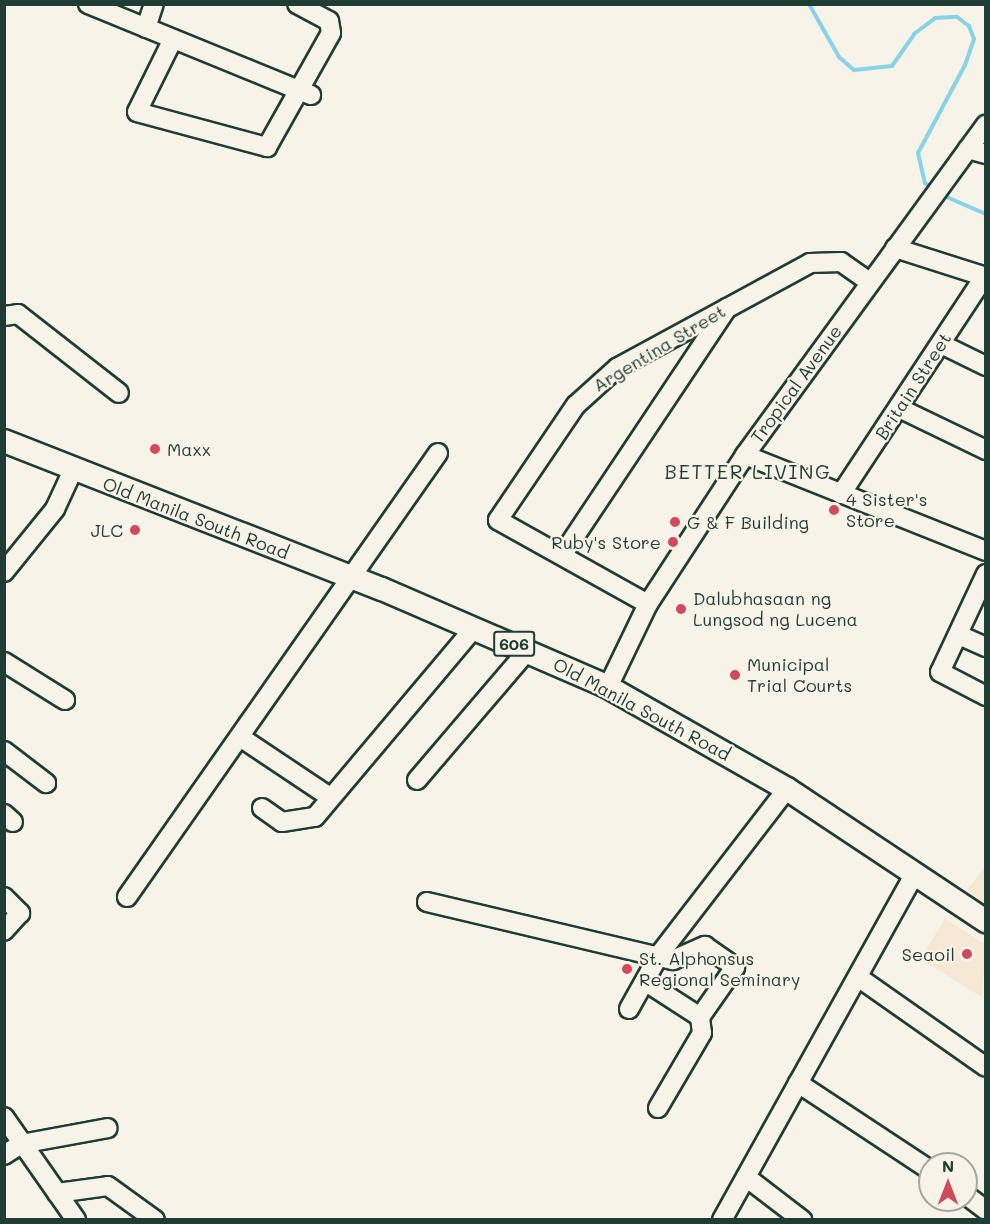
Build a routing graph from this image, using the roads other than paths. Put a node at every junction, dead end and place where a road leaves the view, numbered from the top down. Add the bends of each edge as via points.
1 (88, 4) edge
2 (154, 4) edge
3 (297, 4) edge
4 (146, 28) junction
5 (173, 39) junction
6 (305, 93) junction
7 (986, 125) edge
8 (977, 152) edge
9 (896, 248) junction
10 (985, 277) edge
11 (870, 282) junction
12 (728, 306) junction
13 (4, 316) edge
14 (941, 344) junction
15 (986, 366) edge
16 (119, 393) dead end
17 (899, 408) junction
18 (4, 441) edge
19 (986, 450) edge
20 (438, 453) dead end
21 (745, 454) junction
22 (73, 470) junction
23 (841, 494) junction
24 (986, 551) edge
25 (563, 554) junction
26 (4, 572) edge
27 (986, 574) edge
28 (352, 578) junction
29 (648, 604) junction
30 (474, 627) junction
31 (959, 635) junction
32 (986, 647) edge
33 (528, 650) junction
34 (4, 662) edge
35 (608, 687) junction
36 (986, 696) edge
37 (65, 699) dead end
38 (240, 737) junction
39 (4, 751) edge
40 (417, 780) dead end
41 (46, 783) dead end
42 (787, 789) junction
43 (330, 797) junction
44 (262, 808) dead end
45 (915, 873) junction
46 (4, 897) edge
47 (127, 897) dead end
48 (427, 902) dead end
49 (986, 921) edge
50 (4, 931) edge
51 (659, 956) junction
52 (858, 978) junction
53 (645, 982) junction
54 (629, 1009) dead end
55 (700, 1017) junction
56 (986, 1067) edge
57 (798, 1083) junction
58 (658, 1108) dead end
59 (4, 1117) edge
60 (108, 1128) dead end
61 (21, 1143) junction
62 (4, 1155) edge
63 (918, 1162) edge
64 (747, 1177) junction
65 (57, 1193) junction
66 (76, 1220) edge
67 (155, 1220) edge
68 (722, 1220) edge
69 (801, 1220) edge

1 - 4 street
2 - 4 street
3 - 6 street via 331,26
4 - 5 street
5 - 6 street
5 - 6 street via 137,112 267,147
7 - 8 street, Tropical Avenue
8 - 9 street, Tropical Avenue via 954,169
9 - 10 street
9 - 11 street, Tropical Avenue
10 - 14 street, Britain Street
11 - 12 street, Argentina Street via 841,262 820,260
11 - 21 street, Tropical Avenue
12 - 25 street
12 - 25 street, Argentina Street via 587,391 498,520
13 - 16 street via 18,314
14 - 15 street
14 - 17 street, Britain Street
17 - 19 street
17 - 23 street, Britain Street
18 - 22 main road, Old Manila South Road / 606
20 - 28 street
21 - 23 street
21 - 29 street, Tropical Avenue
22 - 26 street via 55,509
22 - 28 main road, Old Manila South Road / 606
23 - 24 street
25 - 29 street
27 - 31 street
28 - 30 main road, Old Manila South Road / 606
28 - 38 street
29 - 35 street, Tropical Avenue
30 - 33 main road, Old Manila South Road / 606
30 - 43 street
31 - 32 street
31 - 36 street via 940,672
33 - 35 main road, Old Manila South Road / 606
33 - 40 street
34 - 37 street
35 - 42 main road, Old Manila South Road / 606
38 - 43 street
38 - 47 street
39 - 41 street
42 - 45 main road, Old Manila South Road / 606
42 - 51 street
43 - 44 street via 315,817 282,822
45 - 49 main road, Old Manila South Road / 606
45 - 52 street
46 - 50 street via 20,913
48 - 51 street
51 - 53 street
51 - 55 street via 673,960 705,946 735,967
52 - 56 street
52 - 57 street
53 - 54 street
53 - 55 street
55 - 58 street via 702,1033 691,1060
57 - 63 street
57 - 64 street
59 - 61 street
60 - 61 street
61 - 62 street
61 - 65 street
64 - 68 street
64 - 69 street
65 - 66 street
65 - 67 street via 108,1185

